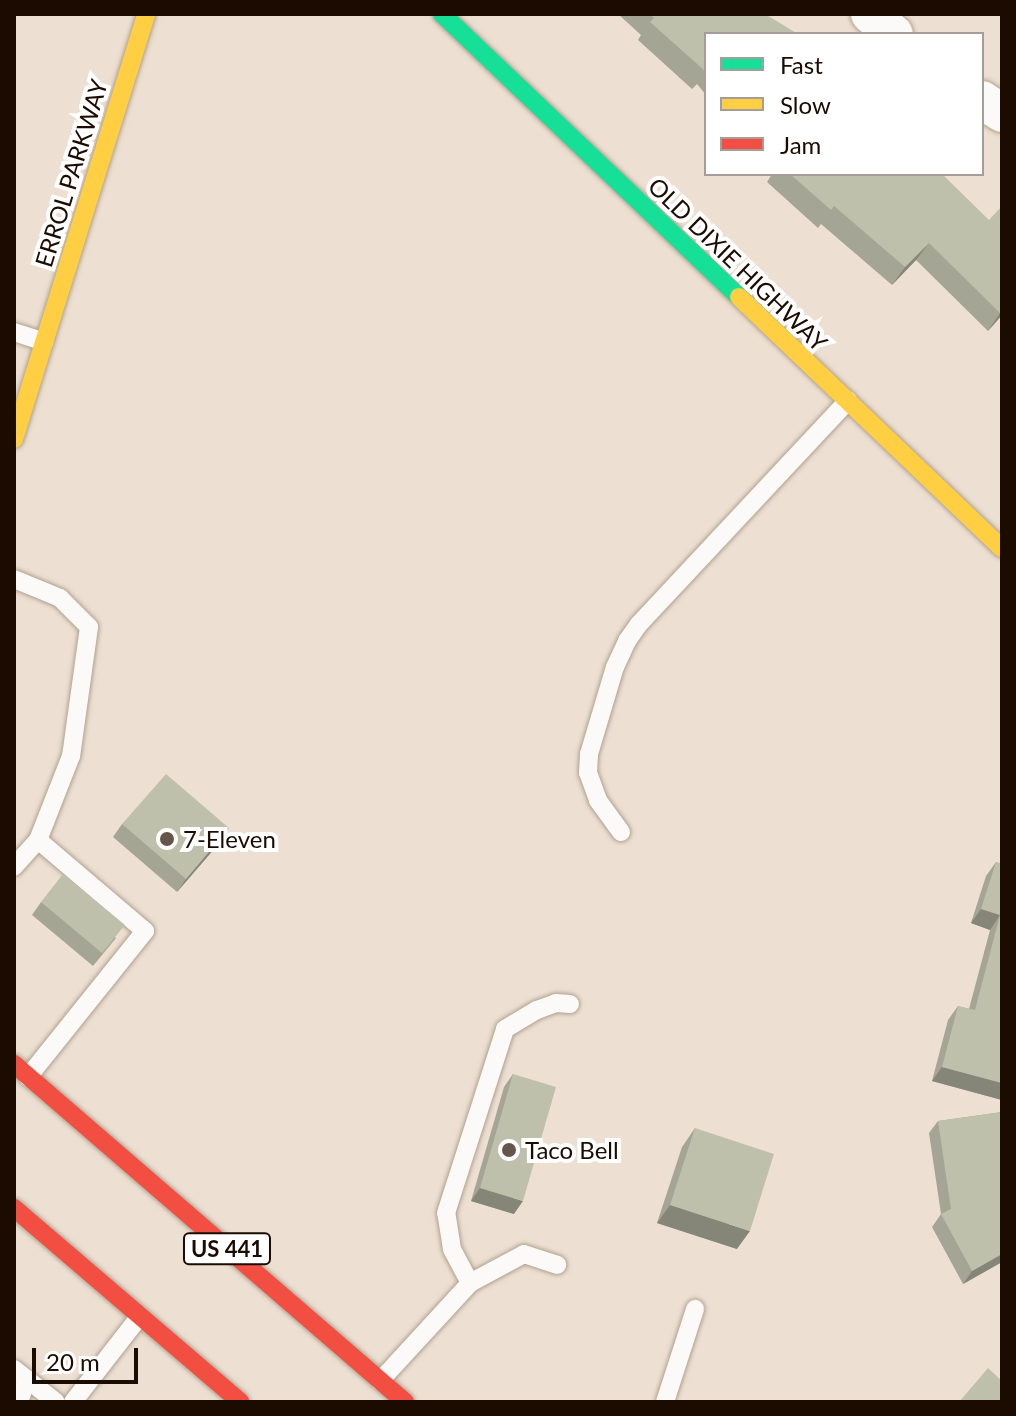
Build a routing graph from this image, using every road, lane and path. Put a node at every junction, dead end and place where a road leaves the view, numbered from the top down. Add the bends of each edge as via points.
1 (146, 14) edge
2 (442, 14) edge
3 (870, 14) edge
4 (892, 32) edge
5 (984, 101) edge
6 (1002, 113) edge
7 (14, 332) edge
8 (44, 342) junction
9 (848, 401) junction
10 (14, 439) edge
11 (1002, 548) edge
12 (14, 579) edge
13 (621, 832) dead end
14 (38, 840) junction
15 (14, 867) edge
16 (570, 1004) dead end
17 (21, 1071) edge
18 (14, 1208) edge
19 (557, 1265) dead end
20 (470, 1283) junction
21 (695, 1309) dead end
22 (140, 1316) junction
23 (20, 1374) edge
24 (380, 1381) junction
25 (19, 1402) edge
26 (56, 1402) edge
27 (73, 1402) edge
28 (240, 1402) edge
29 (405, 1402) edge
30 (665, 1402) edge

1 - 8 street, ERROL PARKWAY
2 - 9 street, OLD DIXIE HIGHWAY
3 - 4 street
5 - 6 street
7 - 8 lane
8 - 10 street, ERROL PARKWAY
9 - 11 street, OLD DIXIE HIGHWAY
9 - 13 lane via 627,641 589,754 588,773 598,800
12 - 14 lane via 60,598 89,627 71,756
14 - 15 lane
14 - 17 lane via 145,931
16 - 20 lane via 537,1010 505,1029 446,1213 452,1249
17 - 24 street, US 441
18 - 22 street
19 - 20 lane via 524,1254
20 - 24 lane
21 - 30 lane
22 - 27 lane
22 - 28 street
23 - 25 lane
23 - 26 lane
24 - 29 street, US 441

